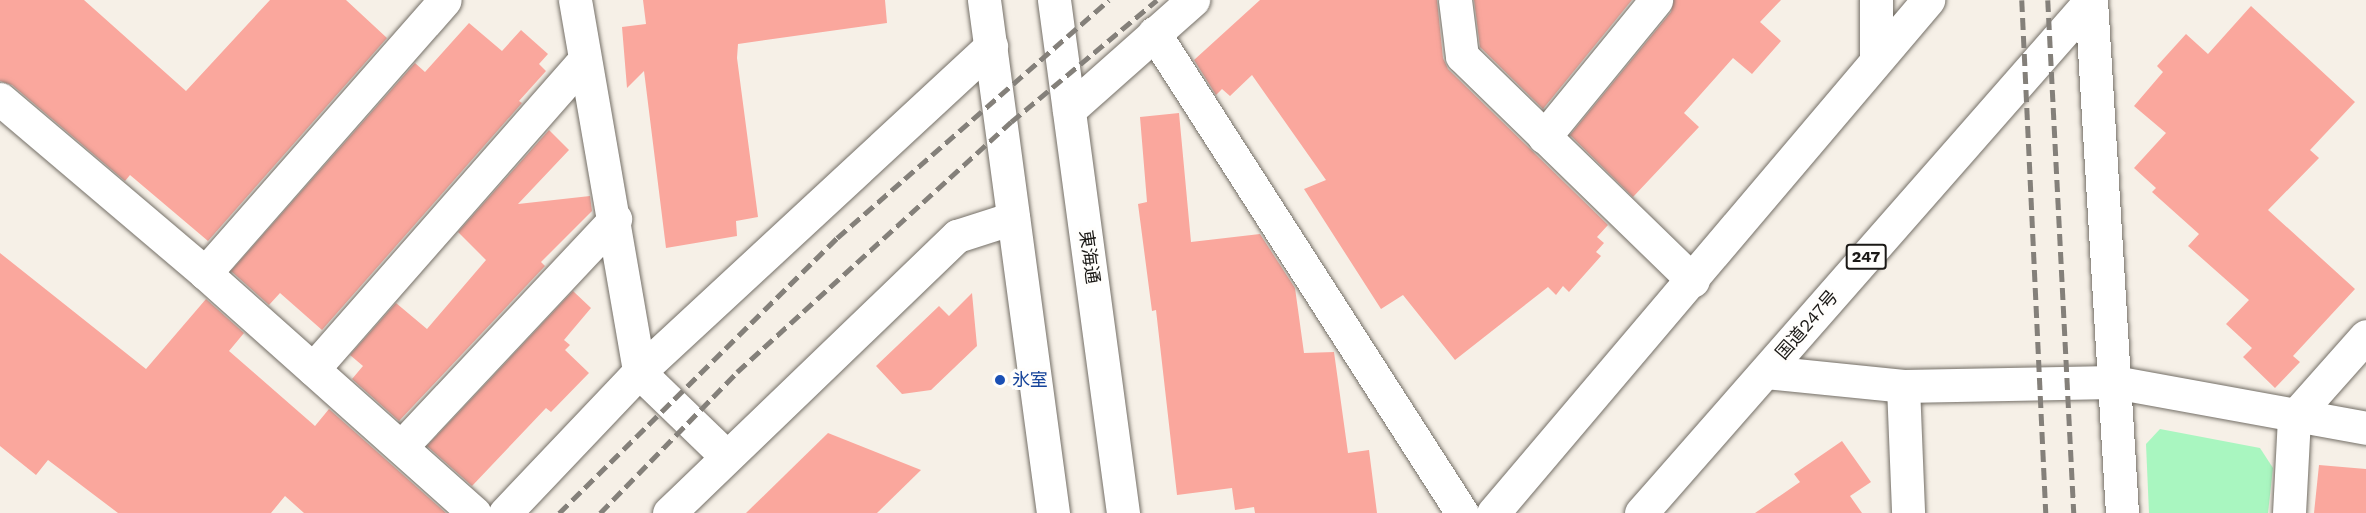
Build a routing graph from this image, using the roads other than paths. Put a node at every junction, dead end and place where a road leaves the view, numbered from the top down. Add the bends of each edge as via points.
1 (445, 0) edge
2 (575, 0) edge
3 (984, 0) edge
4 (1054, 0) edge
5 (1193, 0) edge
6 (1455, 0) edge
7 (1656, 0) edge
8 (1876, 0) edge
9 (1928, 0) edge
10 (2091, 0) edge
11 (1154, 33) junction
12 (991, 46) junction
13 (1876, 60) junction
14 (584, 61) junction
15 (0, 99) edge
16 (1069, 110) junction
17 (1544, 137) junction
18 (1013, 218) junction
19 (615, 219) junction
20 (205, 273) junction
21 (1693, 281) junction
22 (2366, 336) edge
23 (312, 369) junction
24 (639, 372) junction
25 (1766, 372) junction
26 (2114, 382) junction
27 (1903, 386) junction
28 (2294, 417) junction
29 (2366, 428) edge
30 (400, 447) junction
31 (725, 455) junction
32 (474, 513) edge
33 (505, 513) edge
34 (669, 513) edge
35 (1053, 513) edge
36 (1123, 513) edge
37 (1462, 513) edge
38 (1494, 513) edge
39 (1641, 513) edge
40 (1908, 513) edge
41 (2122, 513) edge
42 (2289, 513) edge

1 - 20 main road
2 - 14 main road
3 - 12 main road
4 - 16 main road, 東海通
5 - 11 main road
6 - 17 main road via 1462,56
7 - 17 main road
8 - 13 main road
9 - 13 main road
10 - 25 main road, 国道247号 / 247
10 - 26 main road
11 - 16 main road
11 - 37 main road
12 - 18 main road
12 - 24 main road
13 - 21 main road
14 - 19 main road
14 - 23 main road
15 - 20 main road
16 - 36 main road, 東海通
17 - 21 main road
18 - 31 main road via 957,236
18 - 35 main road
19 - 24 main road
19 - 30 main road
20 - 23 main road
21 - 38 main road
22 - 28 main road
23 - 30 main road
24 - 31 main road
24 - 33 main road
25 - 27 main road
25 - 39 main road, 国道247号 / 247
26 - 27 main road
26 - 28 main road
26 - 41 main road
27 - 40 main road
28 - 29 main road
28 - 42 main road
30 - 32 main road
31 - 34 main road

